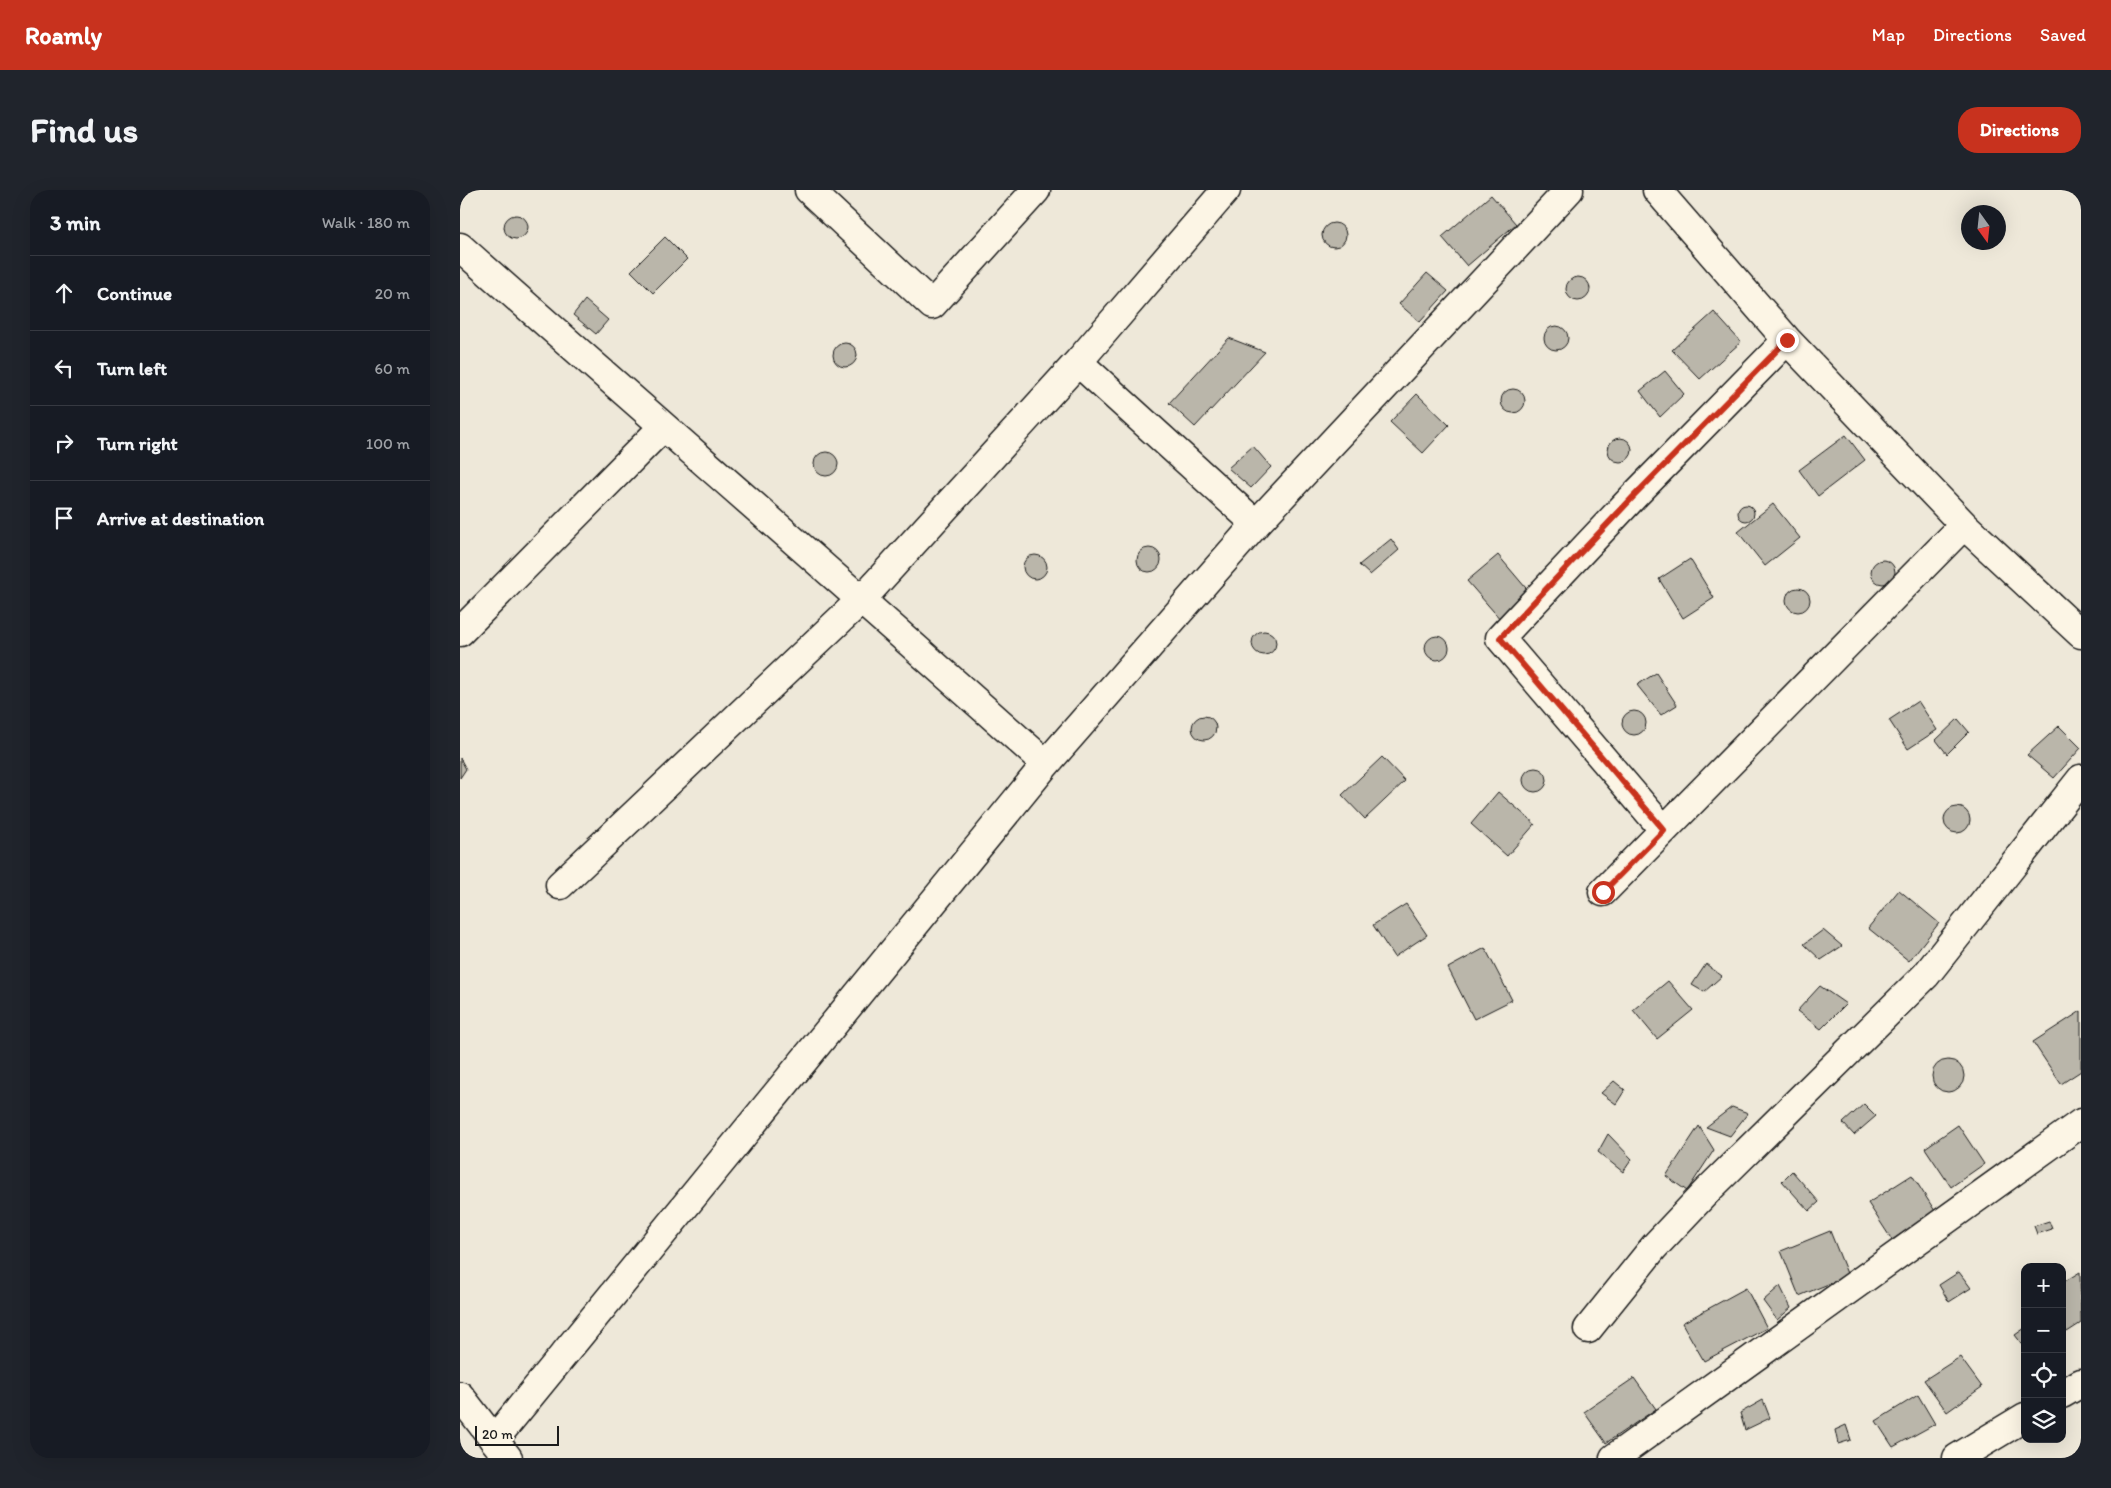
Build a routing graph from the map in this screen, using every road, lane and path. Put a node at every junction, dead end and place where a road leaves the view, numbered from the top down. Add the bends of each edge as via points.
1 (809, 190) edge
2 (1036, 190) edge
3 (1226, 190) edge
4 (1569, 190) edge
5 (1658, 190) edge
6 (460, 247) edge
7 (1787, 340) junction
8 (1078, 362) junction
9 (663, 428) junction
10 (1256, 524) junction
11 (1964, 525) junction
12 (862, 599) junction
13 (460, 632) edge
14 (2081, 634) edge
15 (1046, 764) junction
16 (2081, 779) edge
17 (1664, 830) junction
18 (560, 886) dead end
19 (1603, 892) dead end
20 (2081, 1123) edge
21 (1588, 1329) dead end
22 (2081, 1383) edge
23 (2066, 1392) edge
24 (460, 1396) edge
25 (2021, 1419) edge
26 (501, 1449) edge
27 (1614, 1458) edge
28 (1957, 1458) edge

1 - 2 street via 932,305
3 - 8 street
4 - 10 street
5 - 7 street
6 - 9 street
7 - 11 street
7 - 17 street via 1500,638
8 - 10 street
8 - 12 street
9 - 12 street
9 - 13 street
10 - 15 street
11 - 14 street
11 - 17 street
12 - 15 street
12 - 18 street
15 - 26 street
16 - 21 street via 1926,974 1708,1190 1654,1247
17 - 19 street
20 - 27 street
22 - 23 street
24 - 26 street
25 - 28 street

